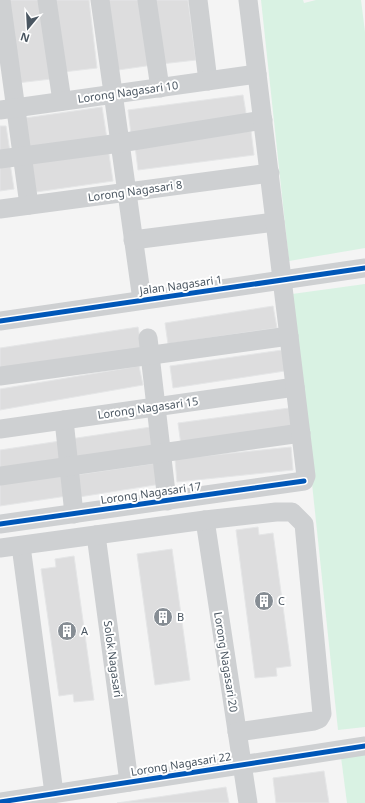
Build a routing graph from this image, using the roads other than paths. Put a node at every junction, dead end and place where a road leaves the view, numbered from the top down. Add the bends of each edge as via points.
1 (1, 0) edge
2 (47, 0) edge
3 (100, 0) edge
4 (147, 0) edge
5 (198, 0) edge
6 (248, 0) edge
7 (257, 74) junction
8 (208, 81) junction
9 (160, 88) junction
10 (113, 94) junction
11 (62, 102) junction
12 (8, 109) edge
13 (263, 120) junction
14 (120, 143) junction
15 (22, 155) junction
16 (0, 158) edge
17 (270, 173) junction
18 (127, 192) junction
19 (29, 205) junction
20 (0, 209) edge
21 (276, 222) junction
22 (134, 240) junction
23 (365, 268) edge
24 (283, 280) junction
25 (142, 300) junction
26 (0, 321) edge
27 (289, 336) junction
28 (149, 347) junction
29 (0, 376) edge
30 (295, 387) junction
31 (156, 407) junction
32 (64, 420) junction
33 (0, 429) edge
34 (301, 433) junction
35 (162, 453) junction
36 (69, 466) junction
37 (0, 476) edge
38 (167, 501) junction
39 (74, 514) junction
40 (205, 520) junction
41 (0, 524) edge
42 (96, 535) junction
43 (21, 546) junction
44 (0, 548) edge
45 (237, 732) junction
46 (365, 746) edge
47 (242, 765) junction
48 (129, 782) junction
49 (54, 793) junction
50 (0, 802) edge
51 (248, 803) edge

1 - 12 street
2 - 11 street
3 - 10 street
4 - 9 street
5 - 8 street
6 - 7 street
7 - 8 street, Lorong Nagasari 10
7 - 13 street
8 - 9 street, Lorong Nagasari 10
9 - 10 street, Lorong Nagasari 10
10 - 11 street, Lorong Nagasari 10
10 - 14 street
11 - 12 street, Lorong Nagasari 10
12 - 15 street
13 - 14 street
13 - 17 street
14 - 15 street
14 - 18 street
15 - 16 street
15 - 19 street
17 - 18 street, Lorong Nagasari 8
17 - 21 street
18 - 19 street, Lorong Nagasari 8
18 - 22 street
19 - 20 street, Lorong Nagasari 8
21 - 22 street
21 - 24 street
22 - 25 street
23 - 24 street, Jalan Nagasari 1
24 - 25 street, Jalan Nagasari 1
24 - 27 street
25 - 26 street, Jalan Nagasari 1
27 - 28 street
27 - 30 street
28 - 29 street
28 - 31 street
30 - 31 street, Lorong Nagasari 15
30 - 34 street
31 - 32 street, Lorong Nagasari 15
31 - 35 street
32 - 33 street, Lorong Nagasari 15
32 - 36 street
34 - 35 street
34 - 38 street, Lorong Nagasari 17 via 306,476 304,481
35 - 36 street
35 - 38 street
36 - 37 street
36 - 39 street
38 - 39 street, Lorong Nagasari 17
39 - 41 street, Lorong Nagasari 17
40 - 42 street
40 - 45 street, Lorong Nagasari 20
40 - 45 street via 292,512 304,524 322,714 314,722
42 - 43 street
42 - 48 street, Solok Nagasari
43 - 44 street
43 - 49 street
45 - 47 street, Lorong Nagasari 20
46 - 47 street, Lorong Nagasari 22
47 - 48 street, Lorong Nagasari 22
47 - 51 street, Lorong Nagasari 20
48 - 49 street, Lorong Nagasari 22
49 - 50 street, Lorong Nagasari 22

